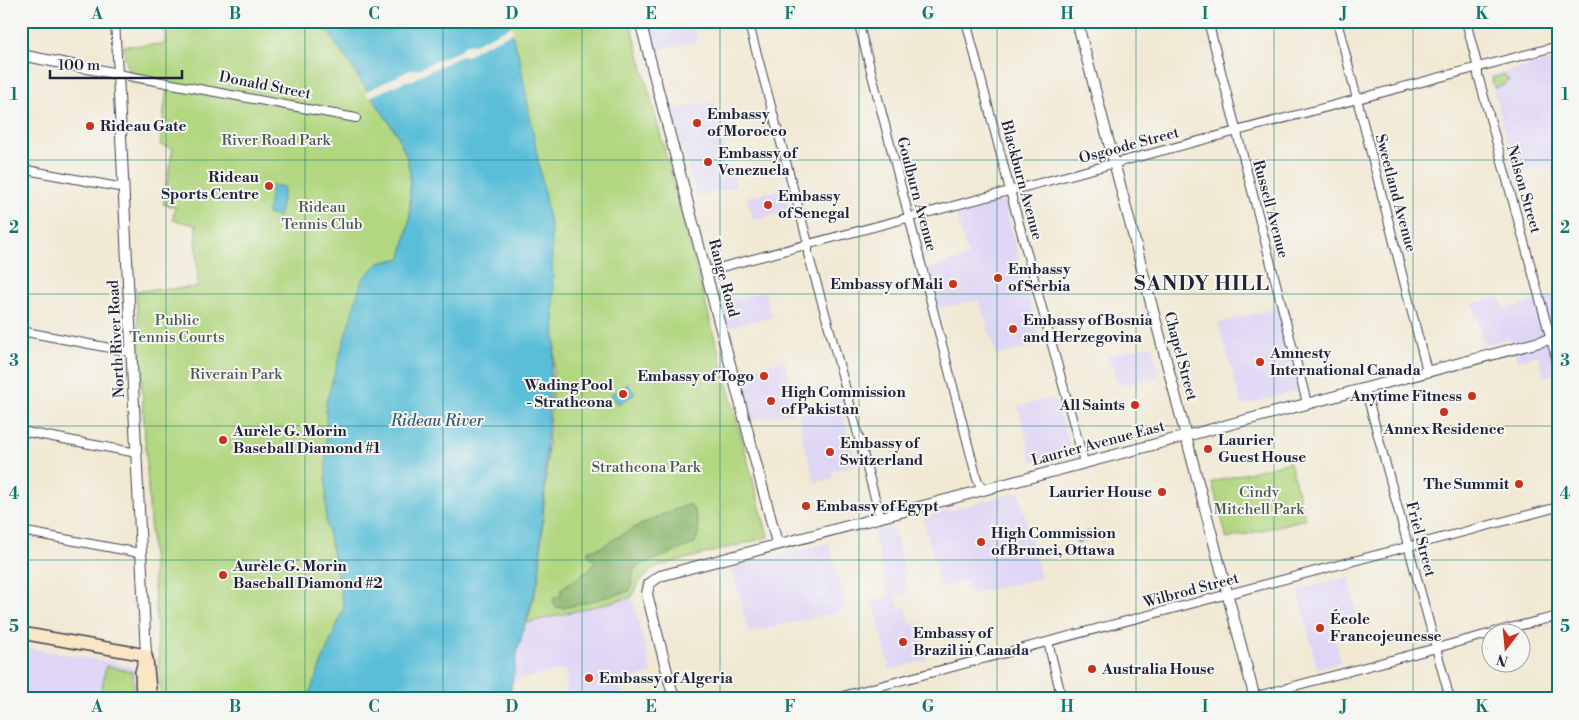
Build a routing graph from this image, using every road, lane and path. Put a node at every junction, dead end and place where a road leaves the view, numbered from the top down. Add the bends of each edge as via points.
1 (115, 21) edge
2 (640, 21) edge
3 (748, 21) edge
4 (858, 21) edge
5 (966, 21) edge
6 (1077, 21) edge
7 (1208, 21) edge
8 (1337, 21) edge
9 (1466, 21) edge
10 (1558, 46) edge
11 (21, 55) edge
12 (1478, 68) junction
13 (118, 74) junction
14 (1357, 99) junction
15 (356, 118) dead end
16 (1237, 131) junction
17 (1114, 162) junction
18 (21, 169) edge
19 (124, 188) junction
20 (1010, 191) junction
21 (908, 217) junction
22 (808, 243) junction
23 (707, 271) junction
24 (21, 331) edge
25 (1554, 338) edge
26 (131, 352) junction
27 (1558, 364) edge
28 (1427, 371) junction
29 (1365, 388) junction
30 (1307, 403) junction
31 (21, 432) edge
32 (1186, 435) junction
33 (137, 453) junction
34 (1084, 462) junction
35 (982, 489) junction
36 (1558, 507) edge
37 (880, 516) junction
38 (21, 531) edge
39 (777, 543) junction
40 (1409, 547) junction
41 (140, 553) junction
42 (1229, 594) junction
43 (1558, 616) edge
44 (1532, 623) edge
45 (21, 633) edge
46 (1482, 636) edge
47 (1048, 642) junction
48 (1437, 647) junction
49 (146, 655) junction
50 (866, 690) junction
51 (1252, 698) edge
52 (142, 699) edge
53 (151, 699) edge
54 (674, 699) edge
55 (831, 699) edge
56 (868, 699) edge
57 (1062, 699) edge
58 (1450, 699) edge

1 - 13 street, North River Road
2 - 23 street, Range Road
3 - 22 street
4 - 21 street, Goulburn Avenue
5 - 20 street, Blackburn Avenue
6 - 17 street, Chapel Street
7 - 16 street, Russell Avenue
8 - 14 street, Sweetland Avenue
9 - 12 street, Nelson Street
10 - 12 street, Osgoode Street
11 - 13 street, Donald Street
12 - 14 street, Osgoode Street
12 - 25 street, Nelson Street
13 - 15 street, Donald Street
13 - 19 street, North River Road
14 - 16 street, Osgoode Street
14 - 28 street, Sweetland Avenue
16 - 17 street, Osgoode Street
16 - 30 street, Russell Avenue
17 - 20 street, Osgoode Street
17 - 32 street, Chapel Street
18 - 19 street
19 - 26 street, North River Road
20 - 21 street, Osgoode Street
20 - 34 street, Blackburn Avenue
21 - 22 street, Osgoode Street
21 - 35 street, Goulburn Avenue
22 - 23 street, Osgoode Street
22 - 37 street via 808,254
23 - 39 street, Range Road
24 - 26 street
25 - 27 street, Nelson Street
25 - 28 street, Laurier Avenue East
26 - 33 street, North River Road
28 - 29 street, Laurier Avenue East
29 - 30 street, Laurier Avenue East
29 - 40 street, Friel Street
30 - 32 street, Laurier Avenue East
31 - 33 street
32 - 34 street, Laurier Avenue East
32 - 42 street, Chapel Street
33 - 41 street, North River Road
34 - 35 street, Laurier Avenue East
35 - 37 street, Laurier Avenue East
36 - 40 street, Wilbrod Street
37 - 39 street, Laurier Avenue East
38 - 41 street
39 - 54 street, Laurier Avenue East via 660,576 649,584 647,598
40 - 42 street, Wilbrod Street
40 - 48 street, Friel Street
41 - 49 street, North River Road
42 - 47 street, Wilbrod Street
42 - 51 street, Chapel Street
43 - 44 street
45 - 49 main road
46 - 48 street
47 - 50 street, Wilbrod Street
47 - 57 street
48 - 51 street
48 - 58 street, Friel Street
49 - 52 main road, North River Road via 141,672
49 - 53 main road, North River Road
50 - 55 street, Wilbrod Street
50 - 56 street

